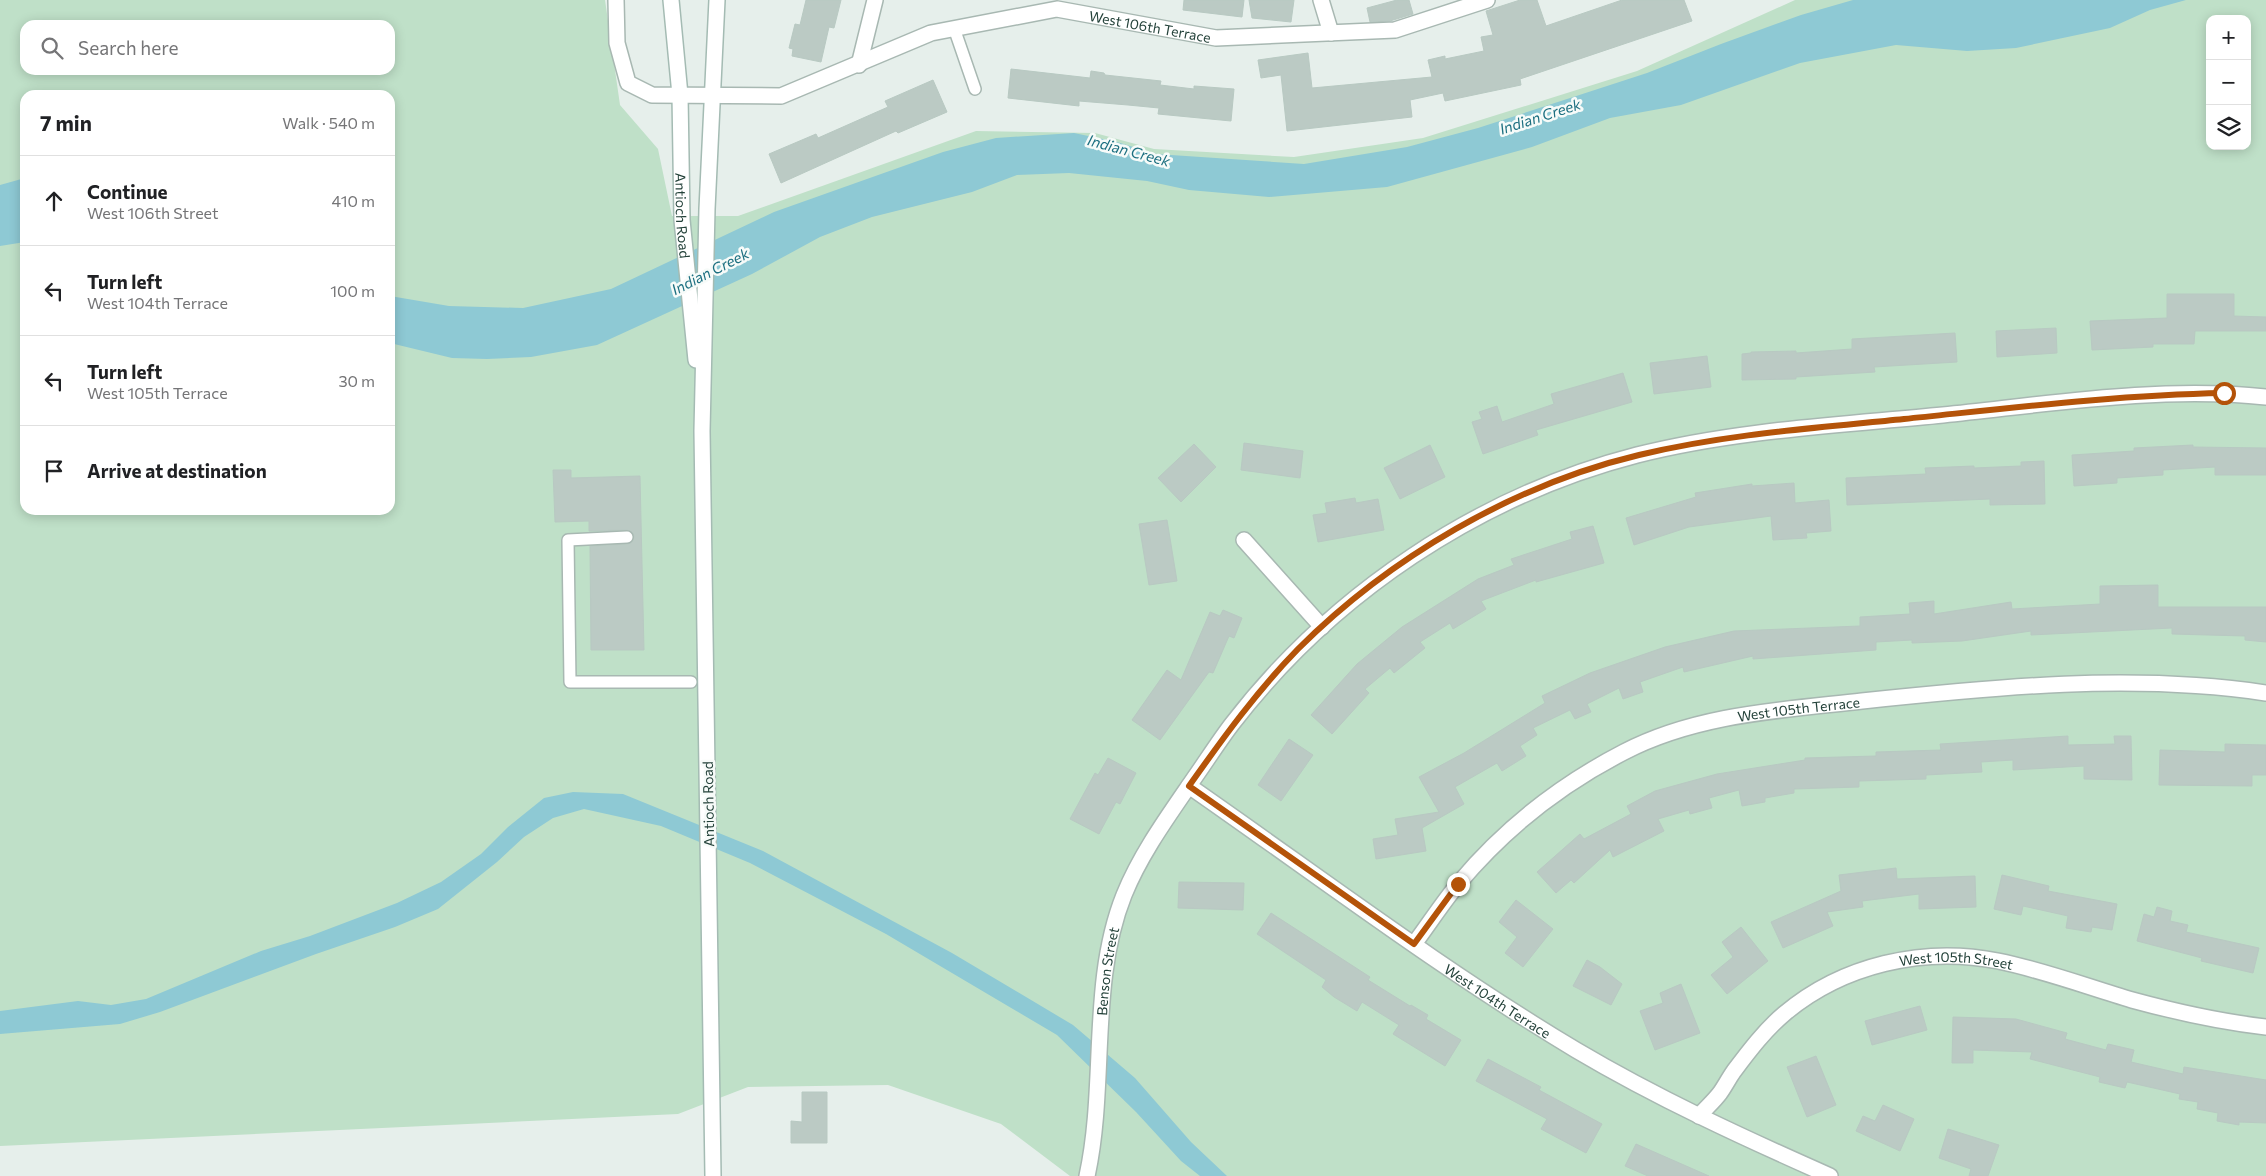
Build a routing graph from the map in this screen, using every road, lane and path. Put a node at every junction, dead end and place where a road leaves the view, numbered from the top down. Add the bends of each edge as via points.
1 (616, 0) edge
2 (671, 0) edge
3 (718, 0) edge
4 (875, 0) edge
5 (1321, 0) edge
6 (1488, 0) edge
7 (954, 28) junction
8 (1331, 33) junction
9 (858, 65) junction
10 (975, 89) dead end
11 (680, 95) junction
12 (712, 96) junction
13 (2266, 397) edge
14 (702, 432) junction
15 (627, 537) dead end
16 (1244, 540) dead end
17 (1322, 627) junction
18 (691, 682) dead end
19 (2266, 693) edge
20 (1189, 786) junction
21 (1414, 944) junction
22 (2266, 1027) edge
23 (1700, 1116) junction
24 (713, 1176) edge
25 (1087, 1176) edge
26 (1830, 1176) edge

1 - 11 street, West 106th Terrace via 617,43 628,83 652,95
2 - 11 street, Antioch Road
3 - 12 street, Antioch Road
4 - 9 street
5 - 8 street
6 - 8 street, West 106th Terrace via 1395,30
7 - 8 street, West 106th Terrace via 1057,9 1216,38
7 - 9 street, West 106th Terrace via 931,33
7 - 10 lane
9 - 12 street, West 106th Terrace via 781,96
11 - 12 street, West 106th Terrace
11 - 14 street, Antioch Road via 682,220
12 - 14 street, Antioch Road
13 - 17 street, Benson Street via 2224,393 2150,394 1776,432 1635,455 1563,479 1464,525 1411,556
14 - 24 street, Antioch Road
15 - 18 lane via 568,540 570,682
16 - 17 street
17 - 20 street, Benson Street via 1273,676 1232,724
19 - 21 street, West 105th Terrace via 2150,683 1979,688 1756,712 1670,732 1626,751 1572,781 1533,808 1458,884
20 - 21 street, West 104th Terrace
20 - 25 street, Benson Street via 1136,867 1115,925 1106,971 1095,1120
21 - 23 street, West 104th Terrace via 1577,1051
22 - 23 street, West 105th Street via 2182,1013 1997,961 1950,956 1921,957 1884,963 1846,976 1797,1003 1766,1032
23 - 26 street, West 104th Terrace

